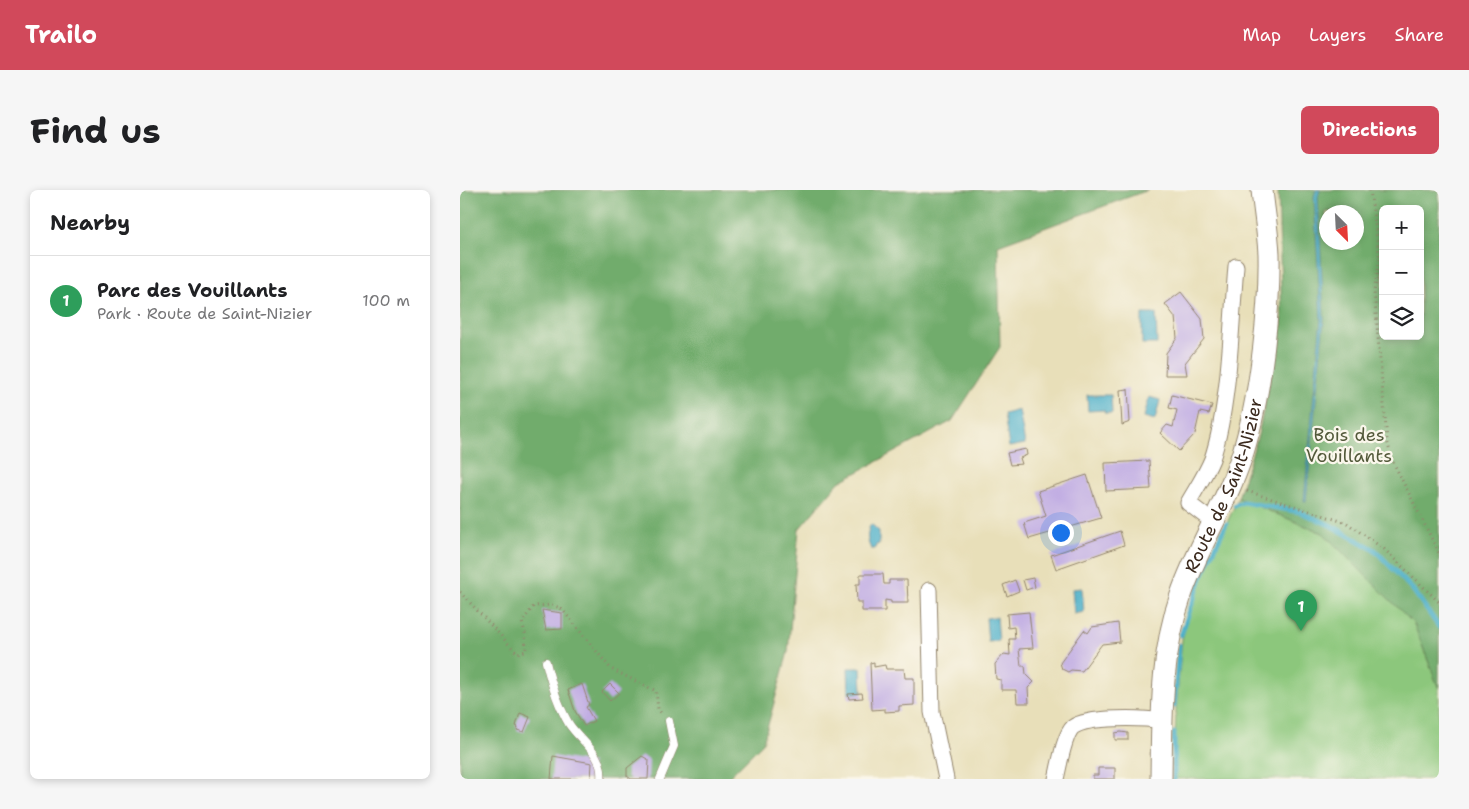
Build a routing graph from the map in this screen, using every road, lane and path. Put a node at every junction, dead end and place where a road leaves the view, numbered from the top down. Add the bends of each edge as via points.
1 (1262, 190) edge
2 (1370, 190) edge
3 (1236, 266) dead end
4 (1230, 485) junction
5 (1212, 522) junction
6 (1439, 553) edge
7 (929, 590) dead end
8 (460, 592) edge
9 (1439, 602) edge
10 (546, 662) dead end
11 (669, 721) joint
12 (1162, 721) junction
13 (601, 779) edge
14 (660, 779) edge
15 (946, 779) edge
16 (1056, 779) edge
17 (1161, 779) edge

1 - 4 main road, Route de Saint-Nizier via 1269,254 1264,329 1246,443
2 - 6 path via 1380,259 1374,291 1387,440 1392,460
3 - 5 street via 1217,439 1211,461 1188,503
4 - 5 main road, Route de Saint-Nizier
4 - 9 path via 1347,523 1384,549
5 - 12 main road, Route de Saint-Nizier via 1181,596 1172,629 1164,670
7 - 15 street via 932,712
8 - 11 path via 516,653 526,651 522,622 534,606 551,604 561,608 611,669 656,691 658,709
10 - 13 lane via 552,687 570,725 588,744 602,768
11 - 14 lane via 674,746
12 - 16 street via 1127,718 1085,722 1072,728
12 - 17 main road, Route de Saint-Nizier

